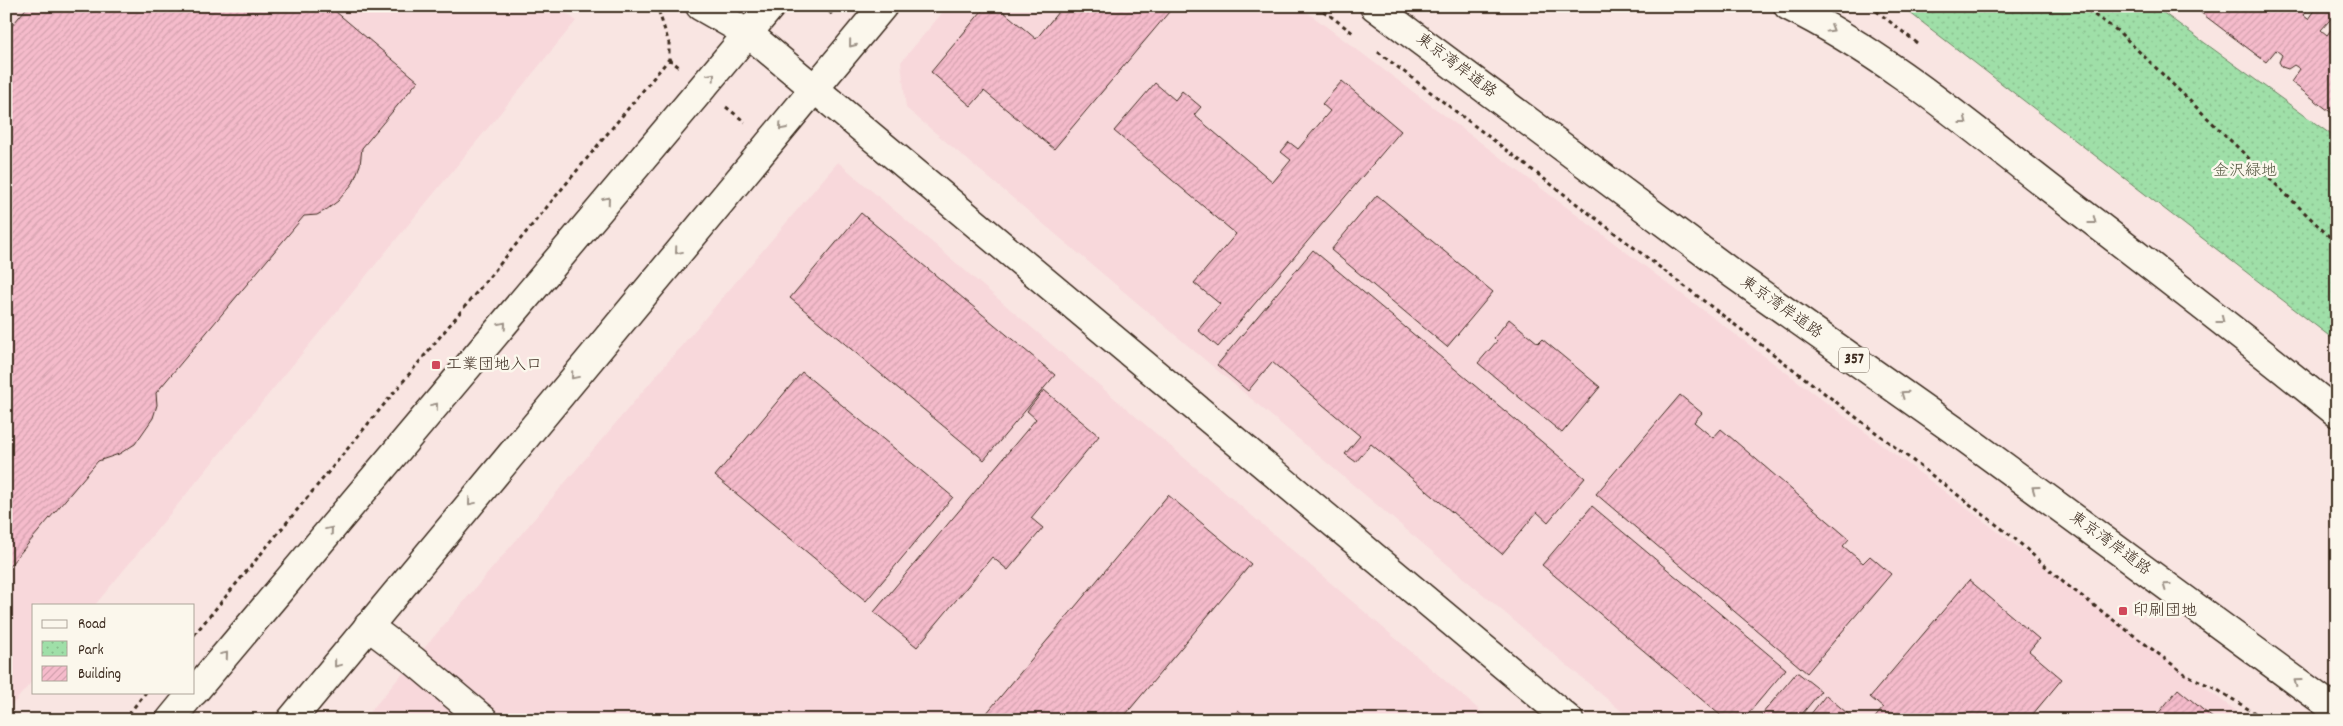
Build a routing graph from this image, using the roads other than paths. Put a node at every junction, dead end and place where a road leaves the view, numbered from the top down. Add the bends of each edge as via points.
1 (700, 6) edge
2 (727, 6) edge
3 (771, 6) edge
4 (883, 6) edge
5 (1374, 6) edge
6 (1788, 6) edge
7 (748, 34) junction
8 (814, 90) junction
9 (2337, 413) edge
10 (368, 626) junction
11 (195, 691) edge
12 (192, 694) edge
13 (2337, 710) edge
14 (170, 720) edge
15 (291, 720) edge
16 (484, 720) edge
17 (1569, 720) edge

1 - 7 main road
2 - 7 main road
3 - 7 main road
4 -> 8 main road
13 -> 5 main road, 東京湾岸道路 / 357 via 1961,435 1733,274
6 -> 9 main road via 1862,48 1957,115
7 - 8 main road
11 -> 7 main road
8 -> 10 main road
8 - 17 main road
10 -> 15 main road
10 - 16 main road
12 - 14 main road

